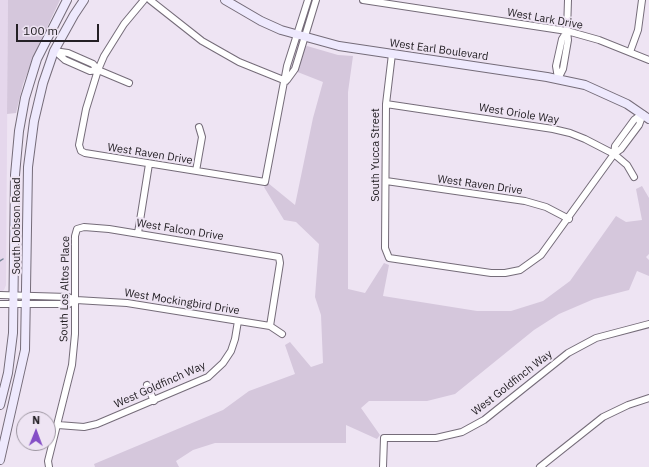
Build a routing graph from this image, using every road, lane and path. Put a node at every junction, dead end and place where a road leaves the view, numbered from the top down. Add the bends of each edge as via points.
1 (67, 0) edge
2 (84, 0) edge
3 (144, 0) edge
4 (150, 0) edge
5 (225, 0) edge
6 (308, 0) edge
7 (316, 0) edge
8 (363, 0) edge
9 (568, 0) edge
10 (642, 0) edge
11 (567, 31) junction
12 (301, 37) junction
13 (54, 51) junction
14 (630, 52) junction
15 (392, 54) junction
16 (649, 60) edge
17 (98, 70) junction
18 (558, 79) junction
19 (286, 81) junction
20 (129, 83) dead end
21 (386, 104) junction
22 (646, 116) edge
23 (199, 127) dead end
24 (614, 154) junction
25 (149, 164) junction
26 (196, 171) junction
27 (634, 177) dead end
28 (386, 181) junction
29 (568, 219) junction
30 (77, 229) joint
31 (138, 233) junction
32 (0, 295) edge
33 (14, 300) junction
34 (27, 300) junction
35 (76, 300) junction
36 (0, 304) edge
37 (238, 321) junction
38 (649, 324) edge
39 (270, 326) junction
40 (282, 334) dead end
41 (147, 385) dead end
42 (649, 398) edge
43 (154, 401) junction
44 (0, 405) edge
45 (58, 425) junction
46 (0, 460) edge
47 (49, 467) edge
48 (383, 467) edge
49 (540, 467) edge

1 - 33 main road, South Dobson Road via 37,59 28,86 19,131 15,174
2 - 13 main road, South Dobson Road
3 - 17 street via 124,24
4 - 19 street via 202,41 239,62
5 - 12 main road, West Earl Boulevard via 260,21
6 - 12 street
7 - 12 street
8 - 11 street, West Lark Drive via 421,5
9 - 11 street
10 - 14 street via 638,30
11 - 14 street, West Lark Drive
11 - 18 street via 562,39 556,66
12 - 15 main road, West Earl Boulevard
12 - 19 street via 294,69
13 - 17 street via 68,53 93,64
13 - 34 main road, South Dobson Road via 41,89 31,137
14 - 16 street, West Lark Drive
15 - 18 main road, West Earl Boulevard
15 - 21 street, South Yucca Street
17 - 20 street
17 - 25 street, West Raven Drive via 86,109 79,145 81,151
18 - 22 main road, West Earl Boulevard via 597,90
19 - 26 street, West Raven Drive via 264,182
21 - 24 street, West Oriole Way via 553,129 585,139
21 - 28 street, South Yucca Street
22 - 24 street via 634,120 615,146
23 - 26 street via 202,137
24 - 27 street, West Oriole Way via 627,165
24 - 29 street
25 - 26 street, West Raven Drive
25 - 31 street
28 - 29 street, West Raven Drive via 525,201 546,207
28 - 29 street, South Yucca Street via 387,256 492,274 520,270 541,256
30 - 31 street, West Falcon Drive via 84,227
30 - 35 street, South Los Altos Place via 74,236
31 - 39 street, West Falcon Drive via 279,257
32 - 33 street, West Mockingbird Drive
33 - 34 street, West Mockingbird Drive
33 - 36 street, West Mockingbird Drive
33 - 44 main road, South Dobson Road via 10,358
34 - 35 street, West Mockingbird Drive via 69,304
34 - 46 main road, South Dobson Road via 23,362
35 - 37 street, West Mockingbird Drive via 128,303
35 - 45 street, South Los Altos Place via 72,365
37 - 39 street, West Mockingbird Drive
37 - 43 street, West Goldfinch Way via 231,351 217,370 201,381
38 - 48 street, West Goldfinch Way via 596,338 568,353 484,420 462,432 436,438 384,438
39 - 40 street, West Mockingbird Drive
41 - 43 street
42 - 49 street via 603,417
43 - 45 street, West Goldfinch Way via 97,424 84,427
45 - 47 street, South Los Altos Place via 48,461

